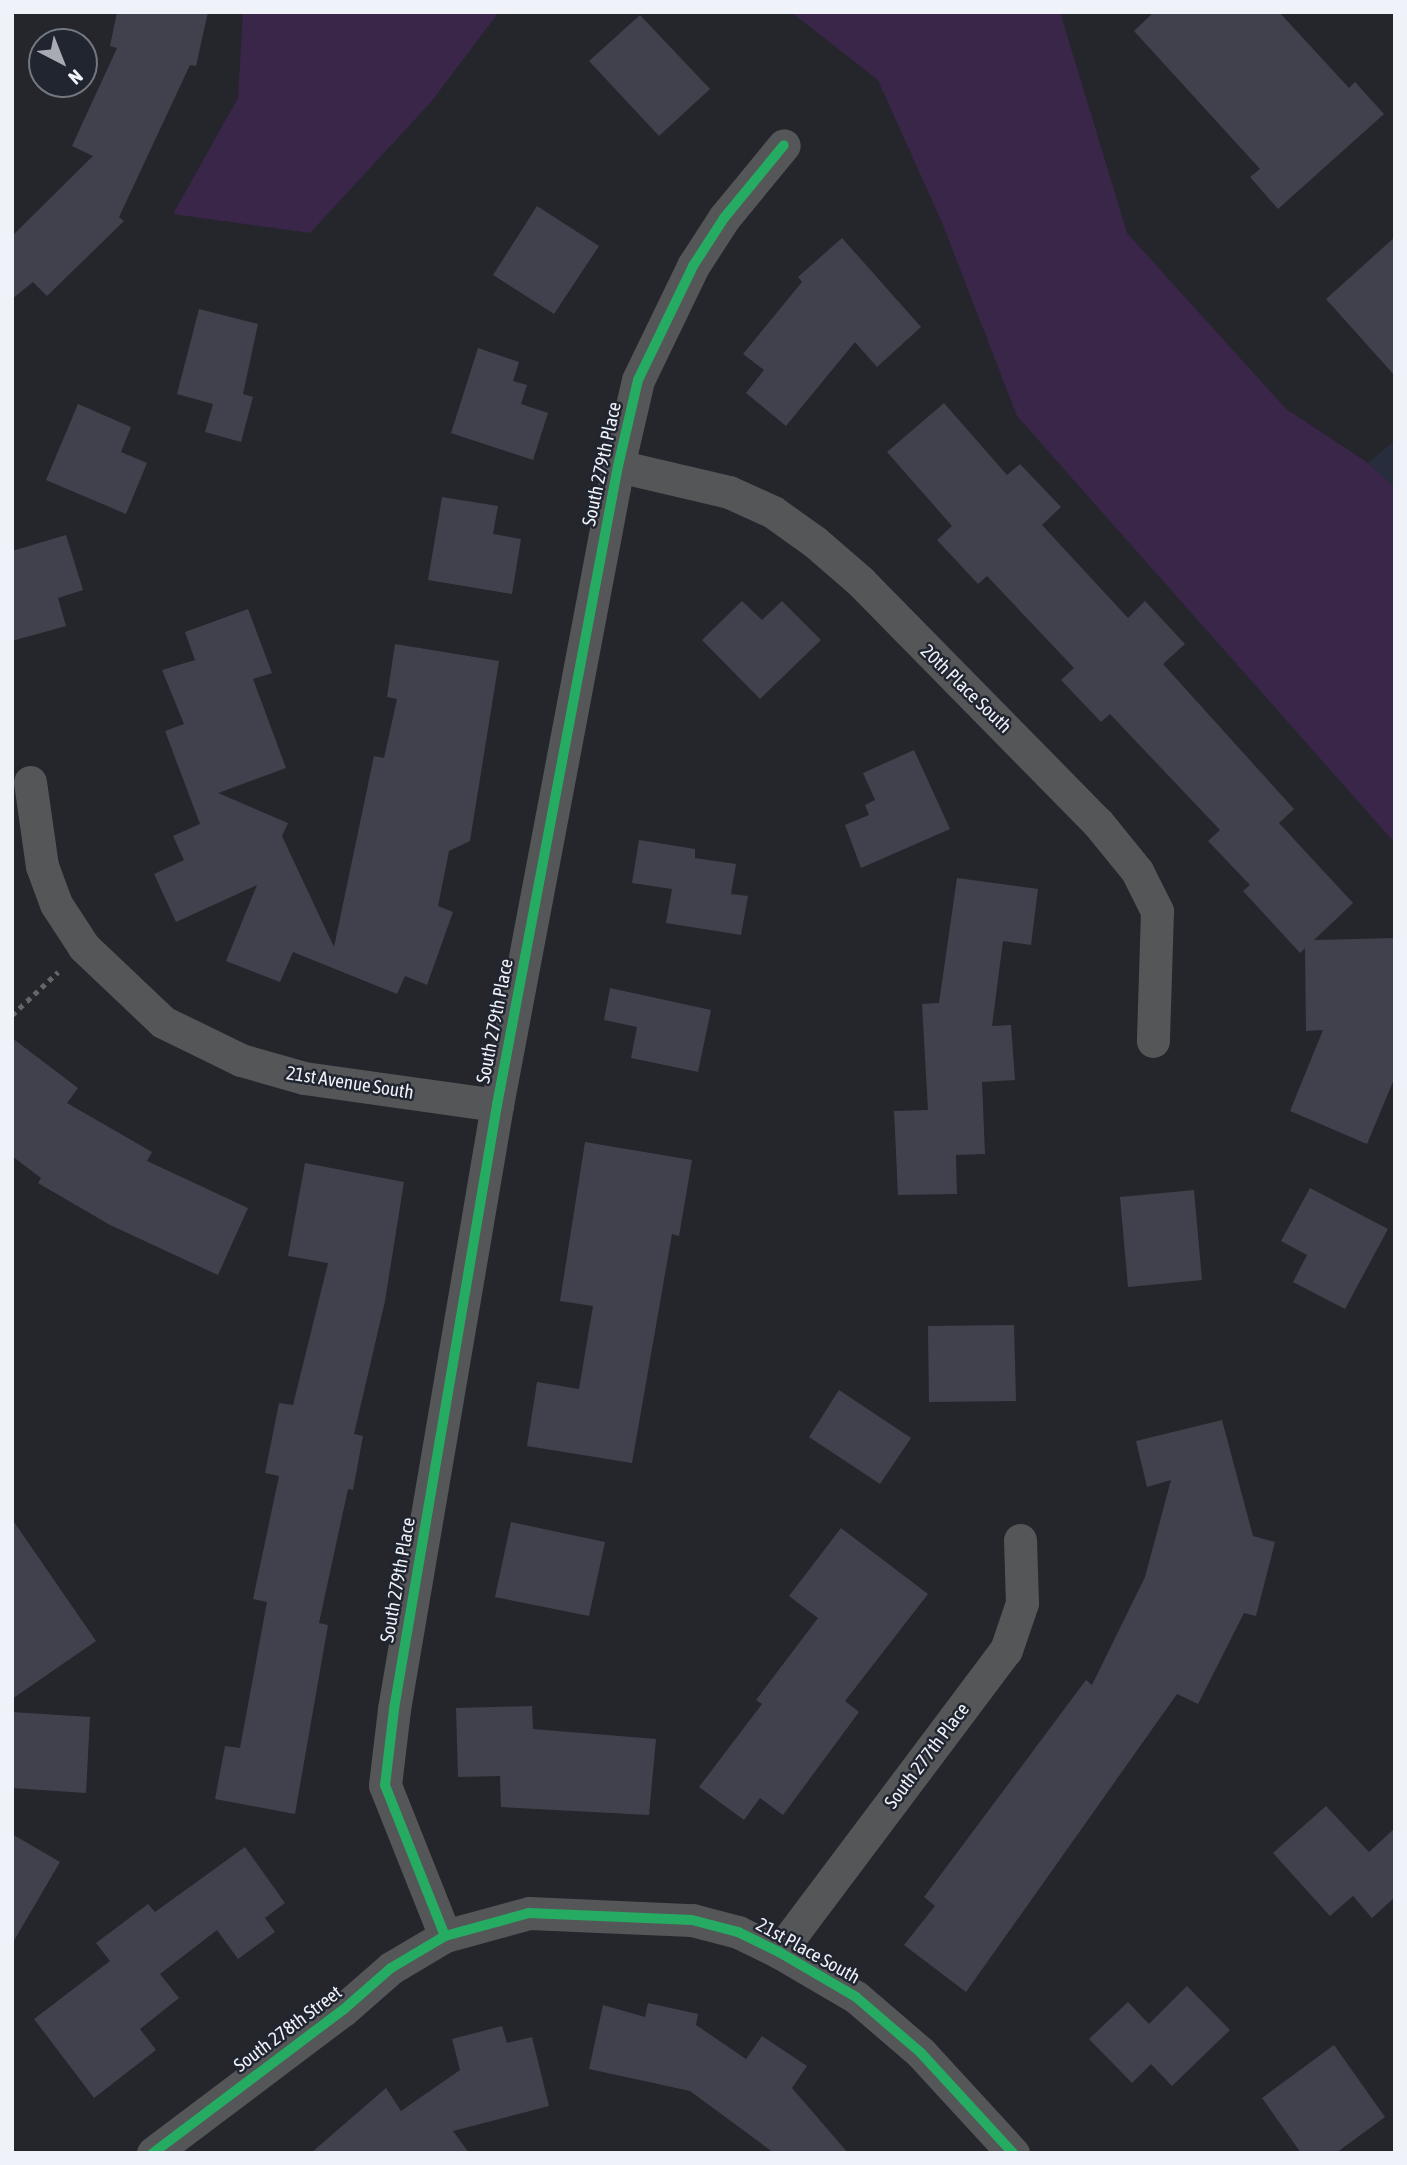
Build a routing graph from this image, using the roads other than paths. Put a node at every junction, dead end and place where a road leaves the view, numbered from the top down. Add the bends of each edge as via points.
1 (784, 145) dead end
2 (618, 466) junction
3 (30, 782) dead end
4 (1153, 1041) dead end
5 (497, 1105) junction
6 (1020, 1540) dead end
7 (445, 1936) junction
8 (779, 1952) junction
9 (153, 2153) edge
10 (1013, 2153) edge

1 - 2 street, South 279th Place via 724,218 693,266 638,380
2 - 4 street, 20th Place South via 729,492 773,512 815,542 860,581 1089,814 1137,872 1157,911
2 - 5 street, South 279th Place
3 - 5 street, 21st Avenue South via 42,866 56,904 84,947 163,1022 241,1060 304,1079
5 - 7 street, South 279th Place via 385,1785
6 - 8 street, South 277th Place via 1022,1603 1006,1650
7 - 8 street, 21st Place South via 529,1913 591,1913 692,1920 738,1933
7 - 9 street, South 278th Street via 391,1968 343,2010
8 - 10 street, 21st Place South via 856,1997 921,2053

